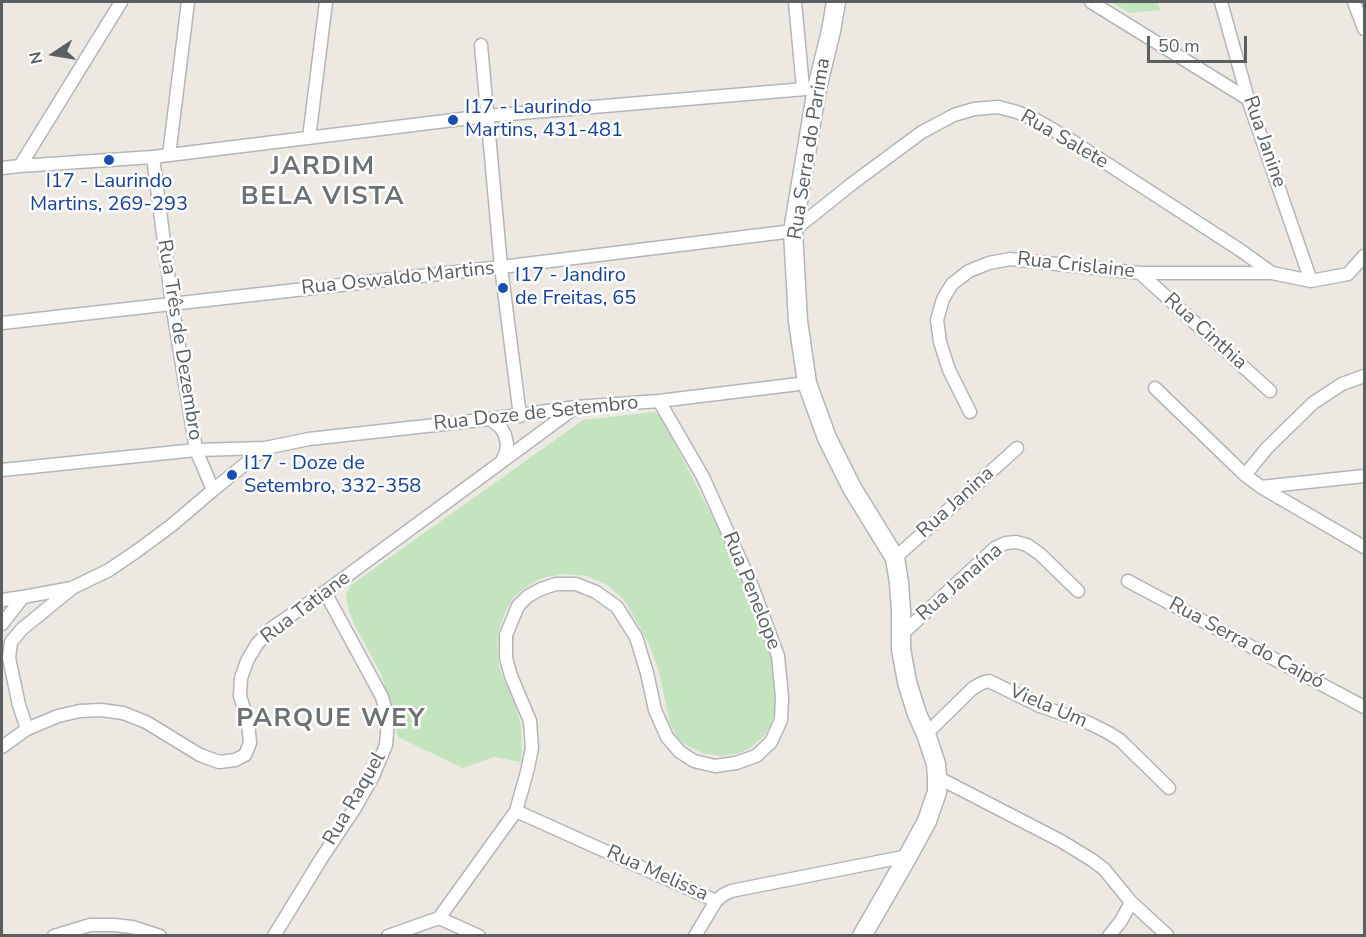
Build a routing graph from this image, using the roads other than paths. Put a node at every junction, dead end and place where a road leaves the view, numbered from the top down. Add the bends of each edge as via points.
1 (121, 2) edge
2 (188, 2) edge
3 (326, 2) edge
4 (795, 2) edge
5 (836, 2) edge
6 (1091, 2) edge
7 (1221, 2) edge
8 (1354, 2) edge
9 (1365, 29) edge
10 (481, 45) dead end
11 (810, 88) junction
12 (1248, 99) junction
13 (486, 116) junction
14 (309, 138) junction
15 (169, 156) junction
16 (153, 157) junction
17 (20, 166) junction
18 (2, 168) edge
19 (793, 231) junction
20 (1365, 256) edge
21 (501, 267) junction
22 (1140, 273) junction
23 (1272, 273) junction
24 (1311, 281) junction
25 (172, 304) junction
26 (2, 323) edge
27 (1365, 376) edge
28 (807, 383) junction
29 (1155, 388) dead end
30 (1270, 390) dead end
31 (660, 401) junction
32 (576, 407) junction
33 (970, 412) dead end
34 (520, 416) junction
35 (489, 419) junction
36 (266, 448) junction
37 (1017, 448) dead end
38 (196, 450) junction
39 (502, 462) junction
40 (2, 470) edge
41 (1245, 474) junction
42 (1365, 476) edge
43 (1261, 487) junction
44 (213, 490) junction
45 (1365, 547) edge
46 (895, 558) junction
47 (1128, 581) dead end
48 (72, 588) junction
49 (1078, 591) dead end
50 (325, 592) junction
51 (23, 597) junction
52 (2, 600) edge
53 (2, 624) edge
54 (900, 635) junction
55 (1365, 707) edge
56 (27, 729) junction
57 (926, 734) junction
58 (2, 747) edge
59 (937, 777) junction
60 (1169, 788) dead end
61 (516, 811) junction
62 (908, 856) junction
63 (716, 901) junction
64 (1131, 902) junction
65 (439, 918) junction
66 (1167, 935) edge
67 (54, 936) edge
68 (160, 936) edge
69 (274, 936) edge
70 (388, 936) edge
71 (479, 936) edge
72 (695, 936) edge
73 (862, 936) edge
74 (1109, 936) edge
75 (1155, 936) edge

1 - 17 street
2 - 15 street
3 - 14 street
4 - 11 street
5 - 11 street, Rua Serra do Parima
6 - 12 street
7 - 12 street, Rua Janine
8 - 9 street
10 - 13 street
11 - 13 street
11 - 19 street, Rua Serra do Parima
12 - 24 street, Rua Janine
13 - 14 street
13 - 21 street
14 - 15 street
15 - 16 street
16 - 17 street
16 - 25 street, Rua Três de Dezembro
17 - 18 street
19 - 21 street, Rua Oswaldo Martins
19 - 23 street, Rua Salete via 922,132 954,115 998,107 1036,120 1069,139
19 - 28 street, Rua Serra do Parima via 798,321
20 - 24 street via 1348,274
21 - 25 street, Rua Oswaldo Martins
21 - 34 street
22 - 23 street, Rua Crislaine
22 - 30 street, Rua Cinthia
22 - 33 street, Rua Crislaine via 1010,259 989,262 952,284 937,320 940,342
23 - 24 street
25 - 26 street, Rua Oswaldo Martins
25 - 38 street, Rua Três de Dezembro
27 - 41 street via 1342,384 1313,403
28 - 31 street, Rua Doze de Setembro
28 - 46 street, Rua Serra do Parima via 827,438 852,488
29 - 41 street
31 - 32 street, Rua Doze de Setembro
31 - 61 street, Rua Penelope via 703,477 752,586 778,656 781,720 771,742 756,756 715,766 694,761 668,737 655,710 636,637 618,607 576,584 556,584 528,596 518,606 506,635 506,658 530,721 532,748
32 - 34 street, Rua Doze de Setembro
32 - 39 street, Rua Tatiane
34 - 35 street, Rua Doze de Setembro
35 - 36 street, Rua Doze de Setembro via 309,439
35 - 39 street via 505,435
36 - 38 street, Rua Doze de Setembro
36 - 44 street, Rua Doze de Setembro
37 - 46 street, Rua Janina
38 - 40 street, Rua Doze de Setembro
38 - 44 street
39 - 50 street, Rua Tatiane
41 - 43 street
42 - 43 street
43 - 45 street
44 - 48 street, Rua Doze de Setembro via 137,551
46 - 54 street, Rua Serra do Parima
47 - 55 street, Rua Serra do Caipó
48 - 51 street
48 - 56 street via 11,642 9,658
49 - 54 street, Rua Janaína via 1027,545 1006,543
50 - 56 street, Rua Tatiane via 272,628 247,661 240,696 250,743 245,755 235,760 219,762 200,755 146,722 123,713 80,711
50 - 69 street, Rua Raquel via 382,697 388,720 386,745 355,808
51 - 52 street
51 - 53 street
54 - 57 street, Rua Serra do Parima via 907,682
56 - 58 street, Rua Tatiane
57 - 59 street, Rua Serra do Parima
57 - 60 street, Viela Um via 973,688 989,681 1107,732
59 - 62 street via 937,792 927,821
59 - 64 street via 1092,860
61 - 63 street, Rua Melissa
61 - 65 street, Rua Penelope
62 - 63 street, Rua Melissa via 743,888
62 - 73 street
63 - 72 street
64 - 66 street
64 - 74 street
65 - 70 street
65 - 71 street
66 - 75 street
67 - 68 street via 90,925 132,927

